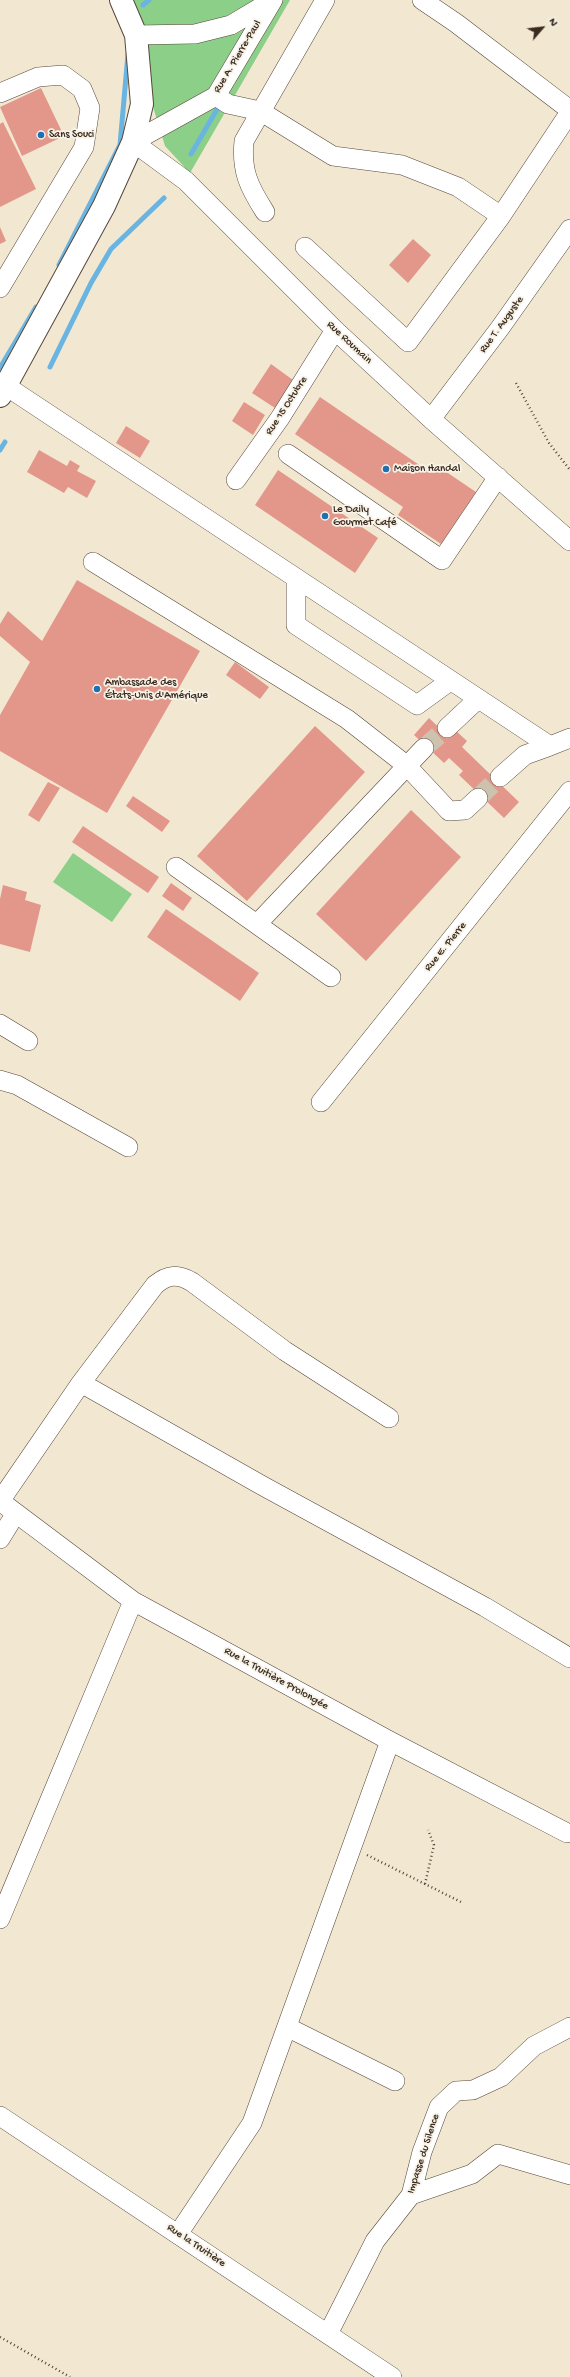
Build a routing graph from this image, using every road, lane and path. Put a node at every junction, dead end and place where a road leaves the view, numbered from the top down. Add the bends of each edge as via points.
1 (121, 0) edge
2 (273, 0) edge
3 (325, 0) edge
4 (422, 0) edge
5 (136, 35) junction
6 (0, 93) edge
7 (216, 96) junction
8 (260, 111) junction
9 (570, 111) edge
10 (133, 142) junction
11 (266, 212) dead end
12 (501, 216) junction
13 (570, 229) edge
14 (305, 247) dead end
15 (0, 288) edge
16 (335, 330) junction
17 (516, 384) dead end
18 (3, 391) edge
19 (431, 419) junction
20 (288, 454) dead end
21 (570, 470) edge
22 (498, 477) junction
23 (236, 480) dead end
24 (570, 541) edge
25 (93, 562) dead end
26 (296, 579) junction
27 (450, 681) junction
28 (478, 699) junction
29 (447, 728) tunnel mouth
30 (524, 730) junction
31 (570, 738) edge
32 (550, 746) junction
33 (424, 748) tunnel mouth
34 (525, 755) junction
35 (406, 765) junction
36 (500, 777) tunnel mouth
37 (570, 791) edge
38 (478, 798) tunnel mouth
39 (176, 867) dead end
40 (257, 924) junction
41 (331, 977) dead end
42 (0, 1024) edge
43 (28, 1041) dead end
44 (0, 1080) edge
45 (321, 1102) dead end
46 (128, 1147) dead end
47 (81, 1383) junction
48 (389, 1418) dead end
49 (0, 1501) edge
50 (16, 1513) junction
51 (0, 1539) edge
52 (133, 1601) junction
53 (570, 1658) edge
54 (390, 1741) junction
55 (428, 1830) dead end
56 (567, 1833) dead end
57 (352, 1848) junction
58 (425, 1884) junction
59 (461, 1902) dead end
60 (0, 1919) edge
61 (287, 2027) junction
62 (570, 2027) edge
63 (395, 2081) dead end
64 (0, 2116) edge
65 (570, 2175) edge
66 (411, 2195) junction
67 (178, 2234) junction
68 (328, 2334) junction
69 (0, 2337) edge
70 (70, 2377) edge
71 (392, 2377) edge

1 - 5 main road
2 - 5 street via 231,25 196,34
2 - 7 street, Rue A. Pierre-Paul
3 - 8 street
4 - 9 street
5 - 10 main road via 142,104
6 - 15 street via 38,77 63,75 82,89 90,108 84,147
7 - 8 street via 228,104
7 - 10 street, Rue A. Pierre-Paul
8 - 11 street via 244,141 242,161 250,189
8 - 12 street via 333,156 402,165 458,187
9 - 12 street
10 - 16 street, Rue Roumain via 186,181
10 - 18 main road via 104,206
12 - 14 street via 408,342
13 - 19 street, Rue T. Auguste
16 - 19 street, Rue Roumain
16 - 23 street, Rue 15 Octubre via 280,418
17 - 21 path via 549,443
18 - 26 street
19 - 22 street, Rue Roumain
20 - 22 street via 442,560
22 - 24 street, Rue Roumain
25 - 35 street via 347,720
26 - 27 street
26 - 27 street via 296,625 417,705
27 - 28 street
28 - 29 street
28 - 30 street
30 - 32 street
30 - 34 street
31 - 32 street
32 - 34 street
33 - 35 street
34 - 36 street
35 - 38 street via 449,810 465,810
35 - 40 street
37 - 45 street, Rue E. Pierre
39 - 40 street
40 - 41 street
42 - 43 street
44 - 46 street via 18,1085
47 - 48 street via 155,1286 173,1275 182,1276 285,1351
47 - 49 street
47 - 53 street via 263,1486 486,1607
49 - 50 street, Rue la Truitière Prolongée
50 - 51 street
50 - 52 street, Rue la Truitière Prolongée
52 - 54 street, Rue la Truitière Prolongée
52 - 60 street
54 - 56 street, Rue la Truitière Prolongée
54 - 57 street
55 - 58 path via 434,1845
57 - 58 path
57 - 61 street
58 - 59 path
61 - 63 street
61 - 67 street via 252,2123
62 - 66 street, Impasse du Silence via 534,2046 501,2077 473,2090 456,2091 439,2107 422,2152
64 - 67 street, Rue la Truitière
65 - 66 street via 498,2154 472,2174
66 - 68 street, Impasse du Silence via 376,2241
67 - 68 street, Rue la Truitière
68 - 71 street, Rue la Truitière
69 - 70 path

